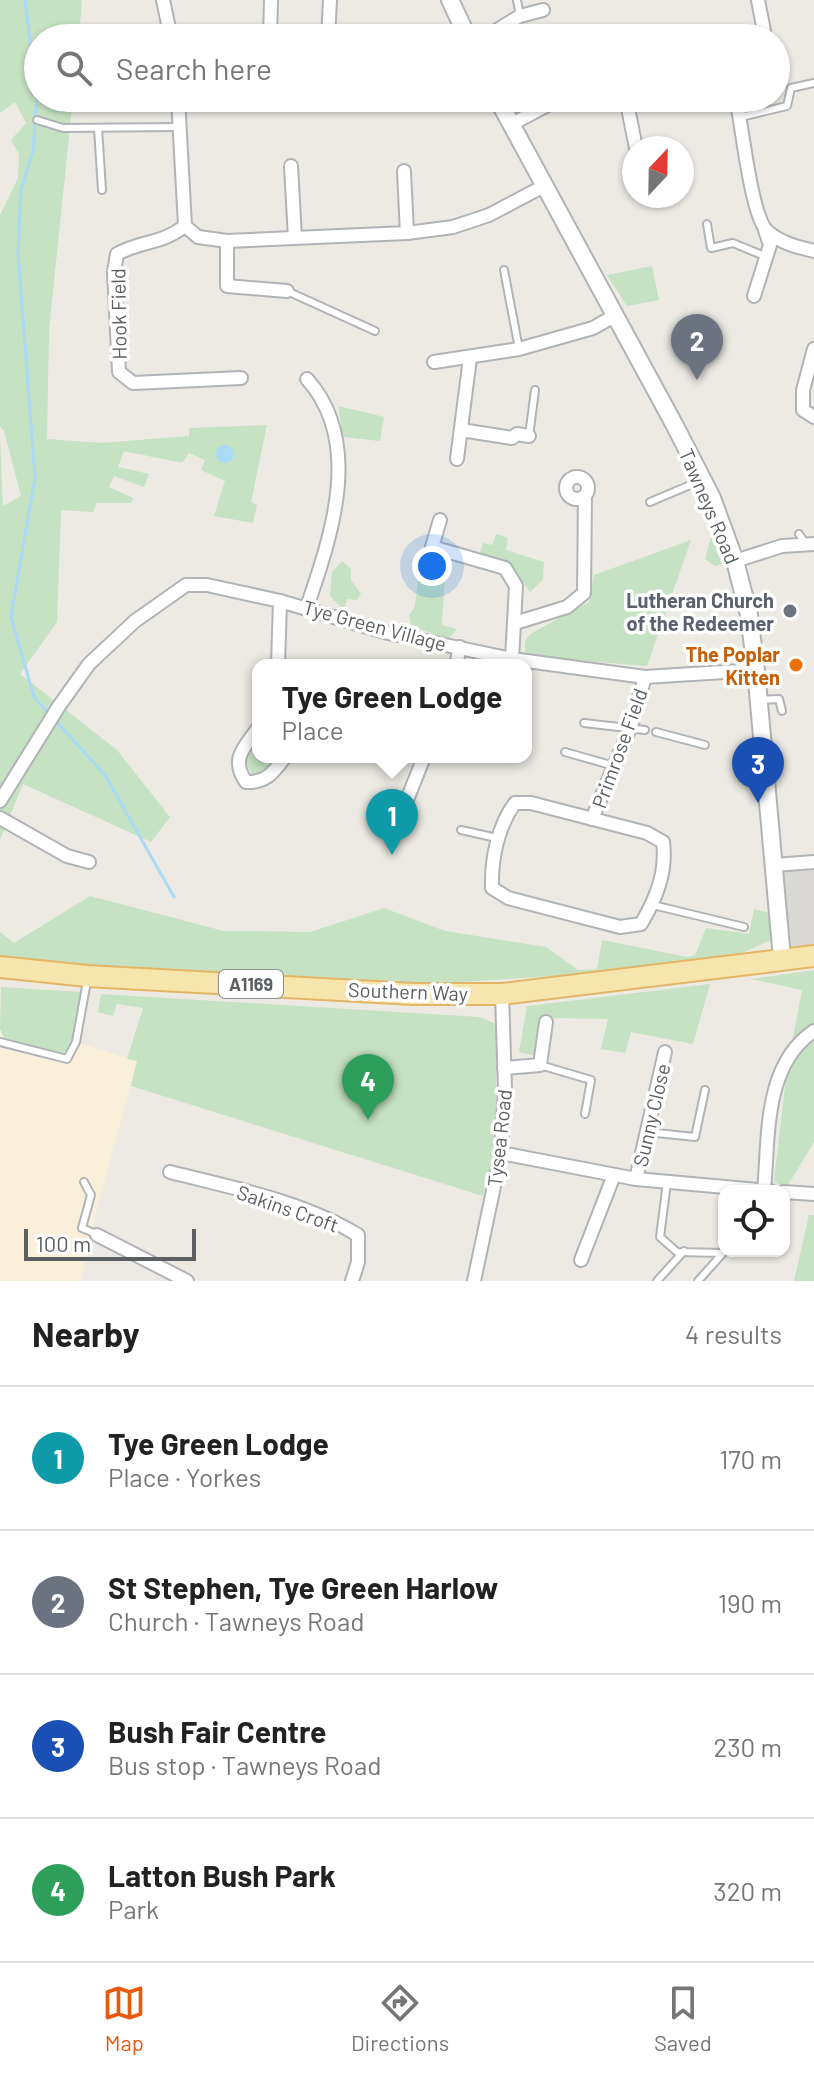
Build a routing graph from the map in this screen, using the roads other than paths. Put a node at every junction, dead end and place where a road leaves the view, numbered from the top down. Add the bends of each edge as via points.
1 (163, 0) edge
2 (271, 0) edge
3 (330, 0) edge
4 (450, 0) edge
5 (517, 0) edge
6 (758, 0) edge
7 (543, 10) dead end
8 (520, 16) junction
9 (168, 24) edge
10 (270, 24) edge
11 (329, 24) edge
12 (461, 24) edge
13 (507, 24) edge
14 (763, 24) edge
15 (814, 83) edge
16 (790, 92) edge
17 (179, 112) edge
18 (504, 112) edge
19 (535, 112) edge
20 (629, 112) edge
21 (740, 112) edge
22 (762, 112) edge
23 (741, 117) junction
24 (37, 120) dead end
25 (510, 125) junction
26 (180, 127) junction
27 (98, 128) junction
28 (634, 136) edge
29 (291, 166) dead end
30 (404, 171) dead end
31 (544, 186) junction
32 (102, 190) dead end
33 (707, 224) dead end
34 (185, 226) junction
35 (765, 230) junction
36 (407, 233) junction
37 (295, 238) junction
38 (227, 241) junction
39 (814, 251) edge
40 (767, 257) junction
41 (504, 270) dead end
42 (287, 291) joint
43 (754, 296) dead end
44 (616, 315) junction
45 (375, 331) dead end
46 (519, 349) junction
47 (813, 354) edge
48 (470, 358) junction
49 (434, 362) dead end
50 (241, 378) dead end
51 (307, 379) dead end
52 (535, 390) dead end
53 (814, 417) edge
54 (461, 430) junction
55 (529, 436) joint
56 (457, 459) dead end
57 (702, 480) junction
58 (585, 496) dead end
59 (650, 502) dead end
60 (440, 520) dead end
61 (806, 541) edge
62 (735, 561) junction
63 (280, 601) junction
64 (307, 607) junction
65 (515, 623) junction
66 (460, 647) junction
67 (278, 659) edge
68 (457, 659) edge
69 (512, 659) joint
70 (532, 662) edge
71 (756, 670) junction
72 (645, 677) junction
73 (758, 700) junction
74 (782, 711) dead end
75 (584, 723) dead end
76 (631, 726) junction
77 (645, 730) dead end
78 (656, 732) dead end
79 (252, 736) edge
80 (705, 745) dead end
81 (565, 752) dead end
82 (281, 763) edge
83 (422, 763) edge
84 (614, 766) junction
85 (0, 801) edge
86 (405, 805) dead end
87 (0, 818) edge
88 (592, 819) junction
89 (461, 830) dead end
90 (499, 839) junction
91 (89, 862) dead end
92 (814, 862) edge
93 (774, 865) junction
94 (653, 905) junction
95 (744, 927) dead end
96 (814, 956) edge
97 (782, 958) junction
98 (0, 967) edge
99 (87, 976) junction
100 (502, 994) junction
101 (546, 1022) dead end
102 (814, 1031) edge
103 (0, 1042) edge
104 (665, 1052) dead end
105 (540, 1065) junction
106 (504, 1068) junction
107 (705, 1090) dead end
108 (585, 1114) dead end
109 (647, 1132) junction
110 (501, 1153) junction
111 (170, 1172) dead end
112 (614, 1175) junction
113 (636, 1179) junction
114 (84, 1182) dead end
115 (667, 1182) junction
116 (765, 1185) edge
117 (718, 1187) edge
118 (790, 1192) edge
119 (814, 1194) edge
120 (97, 1235) joint
121 (684, 1250) junction
122 (581, 1260) dead end
123 (187, 1281) edge
124 (352, 1281) edge
125 (474, 1281) edge
126 (657, 1281) edge
127 (698, 1281) edge

1 - 9 street
2 - 10 street
3 - 11 street
4 - 12 street
5 - 8 lane
6 - 14 street
7 - 8 street
8 - 13 street
15 - 16 lane
17 - 26 street
18 - 25 street, Tawneys Road
19 - 25 street
20 - 28 street
21 - 23 street
22 - 23 lane
23 - 35 street via 754,203
24 - 27 lane via 63,128
25 - 31 street, Tawneys Road
26 - 27 lane
26 - 34 street
27 - 32 lane
29 - 37 street
30 - 36 street
31 - 36 street via 489,215 453,227
31 - 44 street, Tawneys Road
33 - 40 lane via 711,248 733,243
34 - 38 street via 198,237
34 - 50 street, Hook Field via 156,243 133,245 117,254 119,372 133,383
35 - 39 street
35 - 40 street
36 - 37 street
37 - 38 street
38 - 42 street via 227,286
40 - 43 street
41 - 46 lane
42 - 45 lane
44 - 46 street via 593,328
44 - 57 street, Tawneys Road
46 - 48 street
47 - 53 street via 803,410
48 - 49 street
48 - 54 street
51 - 64 street via 324,398 337,445 338,501
52 - 55 lane
54 - 55 street
54 - 56 street
57 - 59 lane
57 - 62 street, Tawneys Road
58 - 65 street via 584,593 567,607
60 - 65 street via 432,547 505,568 516,586
61 - 62 street
62 - 71 street, Tawneys Road
63 - 64 street, Tye Green Village
63 - 67 street, Tye Green Village
63 - 85 street, Tye Green Village via 207,585 186,585 169,594 89,664
64 - 66 street, Tye Green Village via 388,633
65 - 69 street
66 - 68 street
66 - 69 street, Tye Green Village
70 - 72 street, Tye Green Village
71 - 72 street, Tye Green Village
71 - 73 street, Tawneys Road
72 - 76 street, Primrose Field
73 - 74 lane via 779,699
73 - 93 street, Tawneys Road
75 - 76 lane
76 - 77 lane
76 - 84 street, Primrose Field
78 - 80 lane
79 - 82 street via 236,758 246,782 271,776
81 - 84 lane
83 - 86 street
84 - 88 street, Primrose Field
87 - 91 street via 67,856
88 - 90 street, Primrose Field via 515,803
88 - 94 street, Primrose Field via 663,842 666,863
89 - 90 lane
90 - 94 street, Primrose Field via 492,888 508,898 620,927 641,924
92 - 93 street
93 - 97 street, Tawneys Road
94 - 95 lane
96 - 97 main road, Southern Way / A1169
97 - 100 main road, Southern Way / A1169
98 - 99 main road, Southern Way / A1169
99 - 100 main road, Southern Way / A1169
99 - 103 lane via 76,1042 67,1059
100 - 106 street, Tysea Road
101 - 105 street
102 - 116 street via 794,1051 773,1095
104 - 109 street, Sunny Close
105 - 106 street
105 - 108 lane via 591,1080
106 - 110 street, Tysea Road
107 - 109 lane via 695,1137
109 - 113 street, Sunny Close
110 - 112 street
110 - 125 street, Tysea Road
111 - 124 street, Sakins Croft via 338,1222 358,1235
112 - 113 street
112 - 122 street
113 - 115 street
114 - 120 lane via 91,1195 82,1228
115 - 117 street
115 - 121 lane via 660,1237 677,1252
118 - 119 street
120 - 123 street
121 - 126 lane
121 - 127 lane via 723,1253

